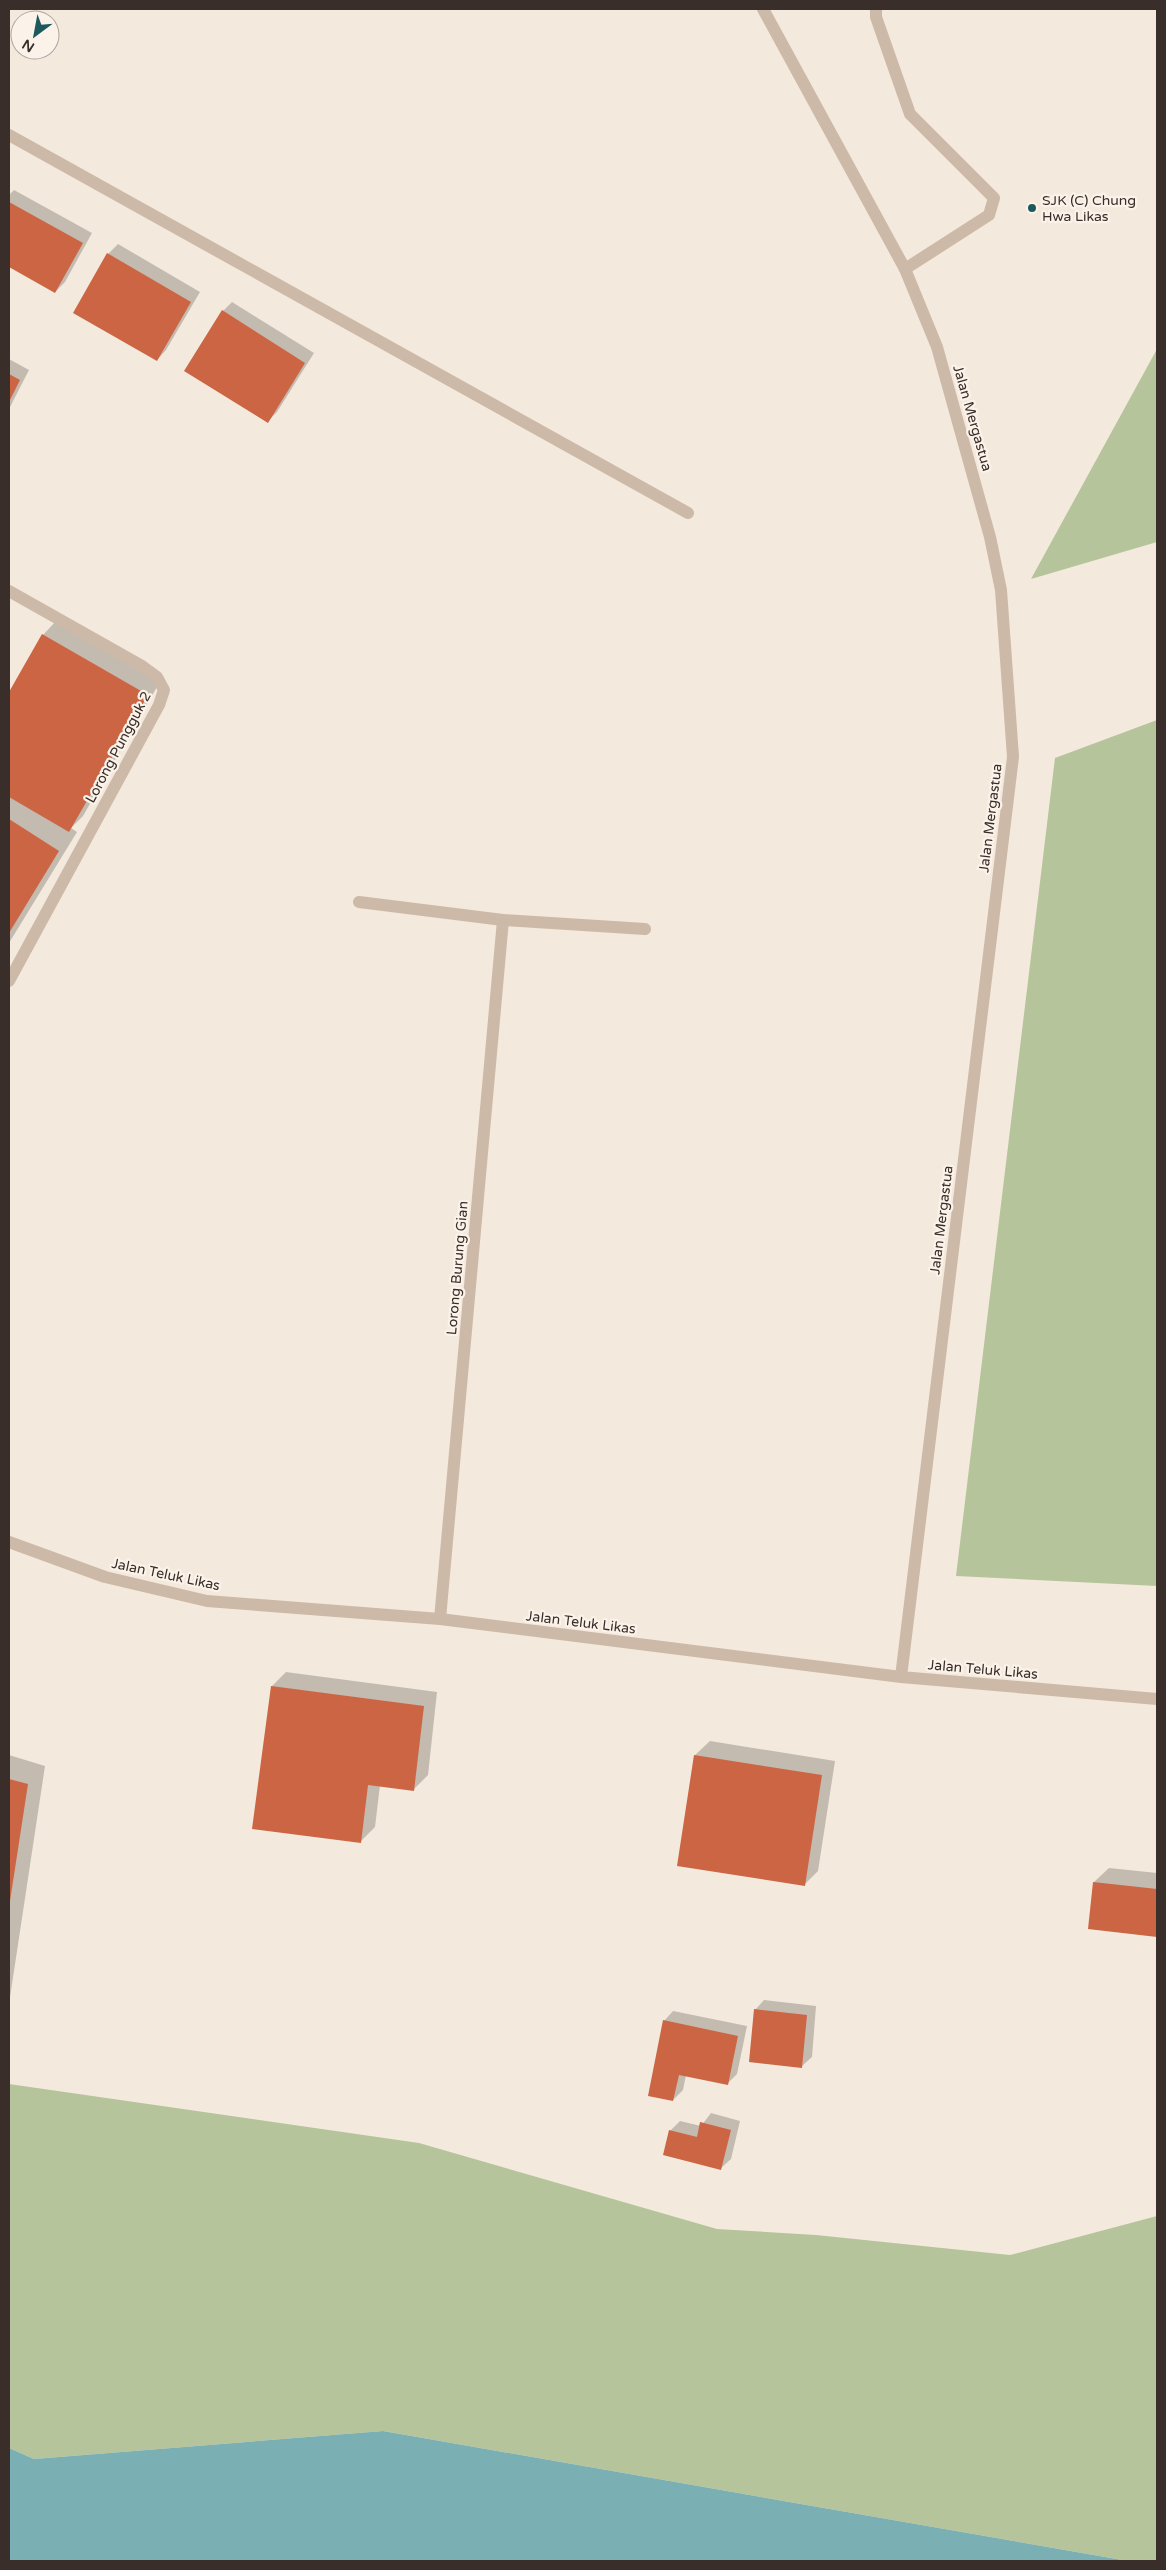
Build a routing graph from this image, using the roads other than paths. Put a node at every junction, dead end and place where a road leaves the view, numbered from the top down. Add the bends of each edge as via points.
1 (763, 9) edge
2 (876, 9) edge
3 (9, 135) edge
4 (905, 269) junction
5 (688, 513) dead end
6 (9, 591) edge
7 (359, 902) dead end
8 (503, 920) junction
9 (645, 929) dead end
10 (9, 982) edge
11 (9, 1542) edge
12 (440, 1619) junction
13 (901, 1677) junction
14 (1157, 1699) edge

1 - 4 street, Jalan Mergastua
2 - 4 street via 910,114 994,198 989,216
3 - 5 street
4 - 13 street, Jalan Mergastua via 937,346 990,537 1001,590 1013,757
6 - 10 street, Lorong Pungguk 2 via 142,666 157,677 164,690 159,705
7 - 8 street
8 - 9 street
8 - 12 street, Lorong Burung Gian
11 - 12 street, Jalan Teluk Likas via 105,1577 208,1601
12 - 13 street, Jalan Teluk Likas
13 - 14 street, Jalan Teluk Likas

